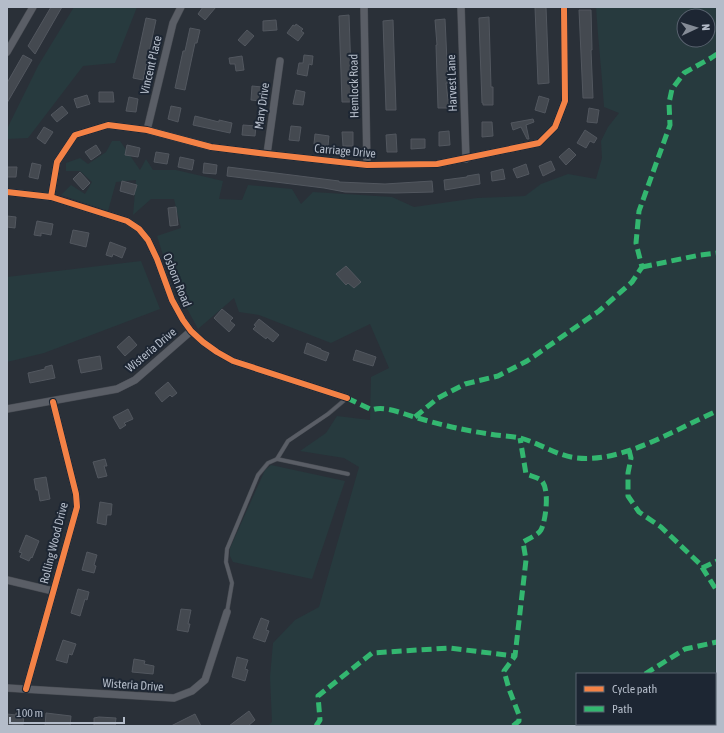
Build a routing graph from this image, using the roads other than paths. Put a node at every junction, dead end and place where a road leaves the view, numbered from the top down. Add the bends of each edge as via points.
1 (33, 7) edge
2 (181, 7) edge
3 (364, 7) edge
4 (461, 7) edge
5 (564, 7) edge
6 (7, 52) edge
7 (280, 61) dead end
8 (147, 130) junction
9 (267, 154) junction
10 (466, 159) junction
11 (367, 165) junction
12 (7, 192) edge
13 (51, 197) junction
14 (191, 331) junction
15 (347, 398) joint
16 (53, 402) junction
17 (7, 409) edge
18 (277, 459) junction
19 (348, 474) dead end
20 (7, 580) edge
21 (53, 591) junction
22 (227, 612) joint
23 (7, 688) edge
24 (26, 689) junction

1 - 6 street
2 - 8 street, Vincent Place via 173,23
3 - 11 street, Hemlock Road
4 - 10 street, Harvest Lane
5 - 10 street, Carriage Drive via 565,101 555,127 539,143
7 - 9 street, Mary Drive
8 - 9 street, Carriage Drive via 211,147
8 - 13 street, Carriage Drive via 108,125 75,134 57,162
9 - 11 street, Carriage Drive
10 - 11 street, Carriage Drive via 437,164
12 - 13 street, Osborn Road
13 - 14 street, Osborn Road via 126,221 139,229 148,240 178,312
14 - 15 street, Osborn Road via 233,361
14 - 16 street, Wisteria Drive via 136,380 117,389
15 - 18 lane via 288,441
16 - 17 street, Wisteria Drive
16 - 21 street, Rolling Wood Drive via 77,507
18 - 19 lane
18 - 22 lane via 268,463 258,475 227,549 226,562 232,583
20 - 21 street
21 - 24 street, Rolling Wood Drive
22 - 24 street, Wisteria Drive via 205,680 192,691 174,698
23 - 24 street, Wisteria Drive

